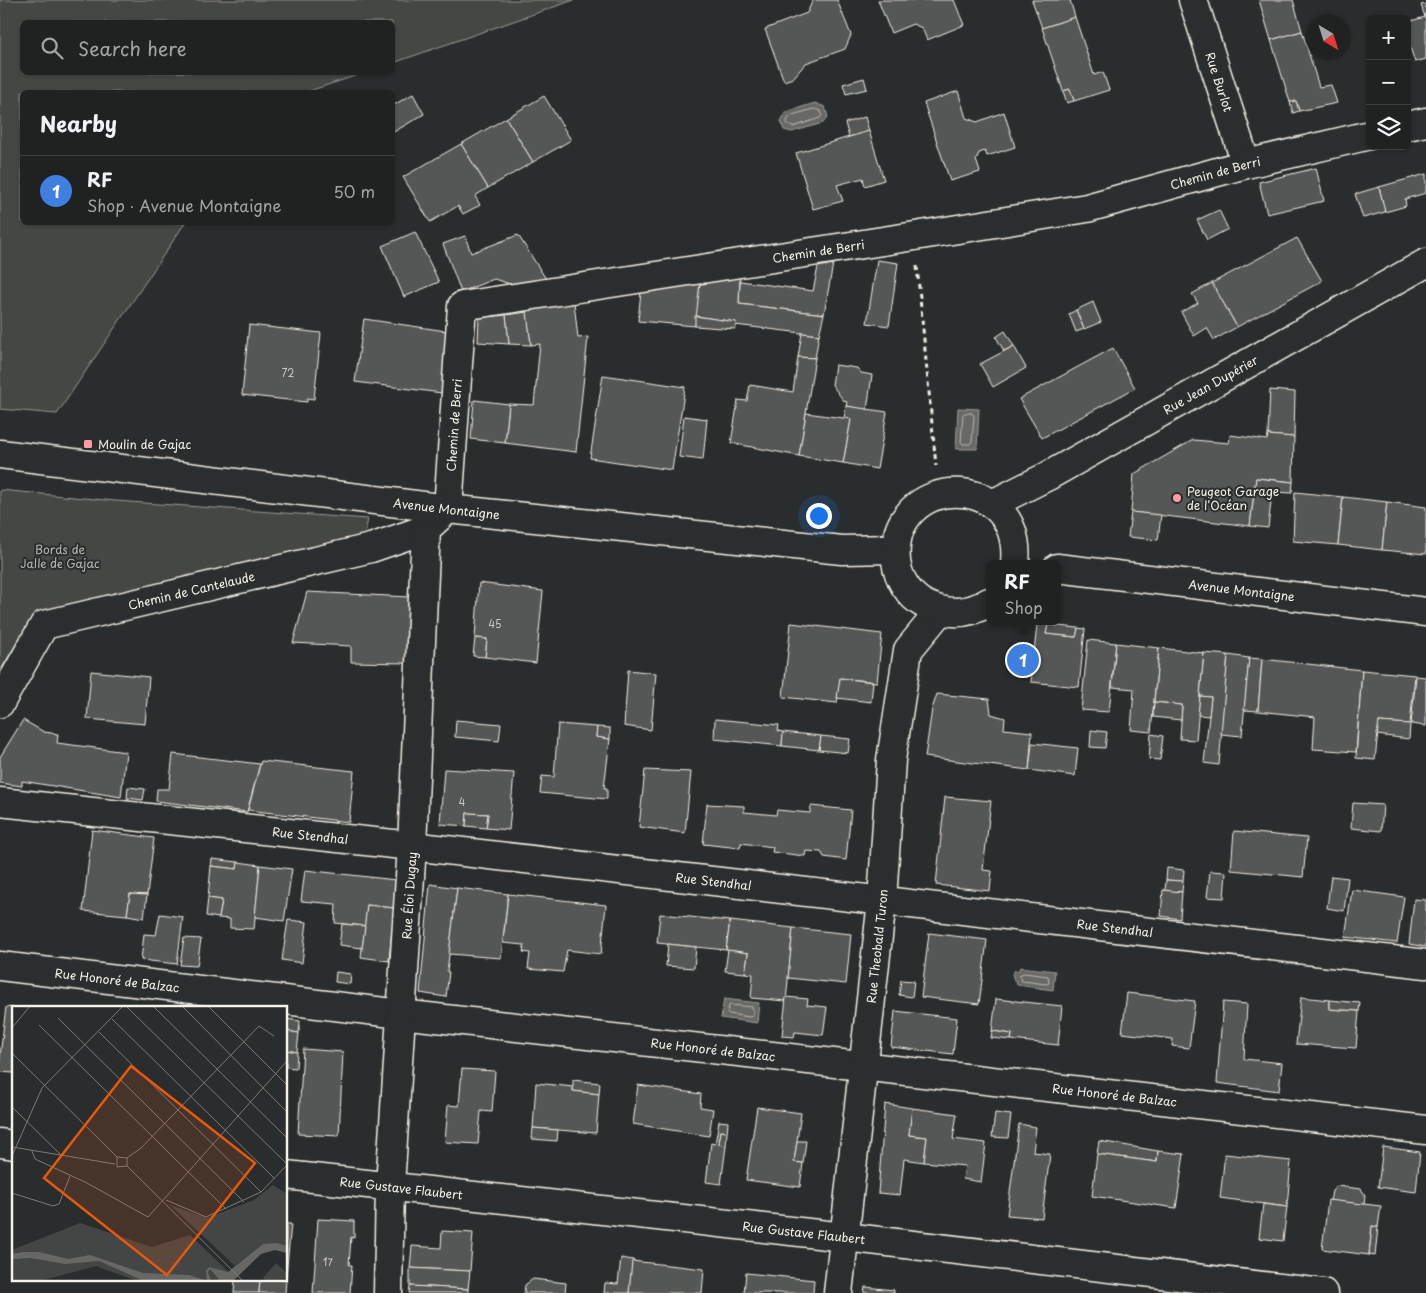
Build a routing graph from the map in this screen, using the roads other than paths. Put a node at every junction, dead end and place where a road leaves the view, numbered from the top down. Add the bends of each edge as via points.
1 (1194, 0) edge
2 (1426, 122) edge
3 (1411, 125) edge
4 (1366, 136) edge
5 (1246, 164) junction
6 (1426, 263) edge
7 (0, 454) edge
8 (992, 504) junction
9 (448, 509) junction
10 (426, 529) junction
11 (895, 549) junction
12 (1015, 560) edge
13 (1061, 568) edge
14 (986, 604) edge
15 (940, 611) junction
16 (1426, 612) edge
17 (0, 703) edge
18 (0, 802) edge
19 (412, 846) junction
20 (882, 901) junction
21 (1426, 964) edge
22 (0, 966) edge
23 (401, 1014) junction
24 (864, 1066) junction
25 (1426, 1130) edge
26 (288, 1174) edge
27 (390, 1186) junction
28 (845, 1237) junction
29 (388, 1293) edge
30 (838, 1293) edge
31 (1323, 1293) edge

1 - 5 street, Rue Burlot
2 - 3 street
4 - 5 street, Chemin de Berri
5 - 9 street, Chemin de Berri via 1087,208 462,306
6 - 8 street, Rue Jean Dupérier via 1048,476
7 - 9 street, Avenue Montaigne
8 - 11 street via 967,493 939,494 908,514 899,531
8 - 12 street via 1012,530
9 - 10 street
9 - 11 street, Avenue Montaigne via 842,550
10 - 17 street, Chemin de Cantelaude via 371,548 44,625
10 - 19 street, Rue Éloi Dugay
11 - 15 street via 897,569 906,588 921,602
13 - 16 street, Avenue Montaigne
14 - 15 street via 960,613
15 - 20 street, Rue Theobald Turon via 908,650 891,760
18 - 19 street, Rue Stendhal
19 - 20 street, Rue Stendhal
19 - 23 street, Rue Éloi Dugay
20 - 21 street, Rue Stendhal
20 - 24 street, Rue Theobald Turon
22 - 23 street, Rue Honoré de Balzac
23 - 24 street, Rue Honoré de Balzac
23 - 27 street, Rue Éloi Dugay
24 - 25 street, Rue Honoré de Balzac
24 - 28 street, Rue Theobald Turon
26 - 27 street, Rue Gustave Flaubert
27 - 28 street, Rue Gustave Flaubert
27 - 29 street, Rue Éloi Dugay
28 - 30 street, Rue Theobald Turon
28 - 31 street, Rue Gustave Flaubert

